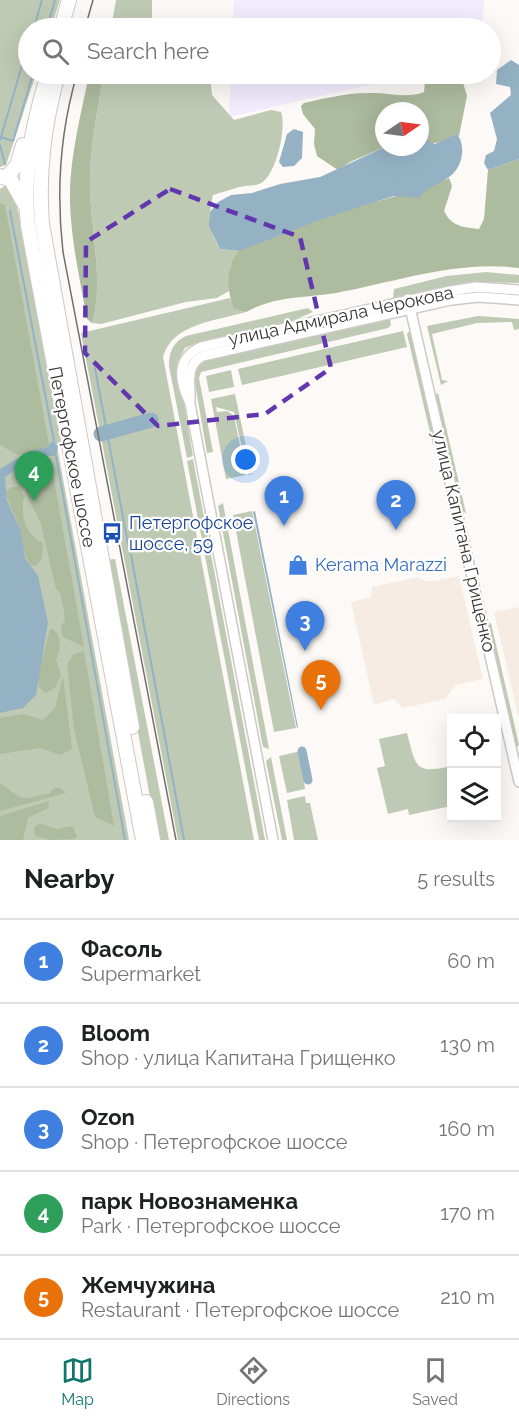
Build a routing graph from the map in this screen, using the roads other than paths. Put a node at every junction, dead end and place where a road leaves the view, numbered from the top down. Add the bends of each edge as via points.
1 (69, 0) edge
2 (78, 0) edge
3 (63, 18) edge
4 (73, 18) edge
5 (45, 84) edge
6 (56, 84) edge
7 (38, 107) junction
8 (41, 148) junction
9 (27, 170) junction
10 (5, 174) edge
11 (39, 193) junction
12 (26, 208) junction
13 (519, 290) edge
14 (519, 300) edge
15 (409, 304) junction
16 (519, 782) edge
17 (143, 840) edge
18 (153, 840) edge
19 (273, 840) edge

1 - 3 main road
2 - 4 main road
5 - 7 main road, Петергофское шоссе
6 - 8 main road, Петергофское шоссе
7 - 9 main road, Петергофское шоссе
7 - 10 main road via 17,165
8 - 9 main road
8 - 11 main road, Петергофское шоссе
9 - 11 main road
9 - 12 main road, Петергофское шоссе
10 - 12 main road
11 - 18 main road, Петергофское шоссе via 54,297
12 - 17 main road, Петергофское шоссе
13 - 15 street, улица Адмирала Черокова via 476,287
14 - 15 street, улица Адмирала Черокова via 478,297
15 - 16 street, улица Капитана Грищенко
15 - 19 street, улица Адмирала Черокова via 203,356 185,375

